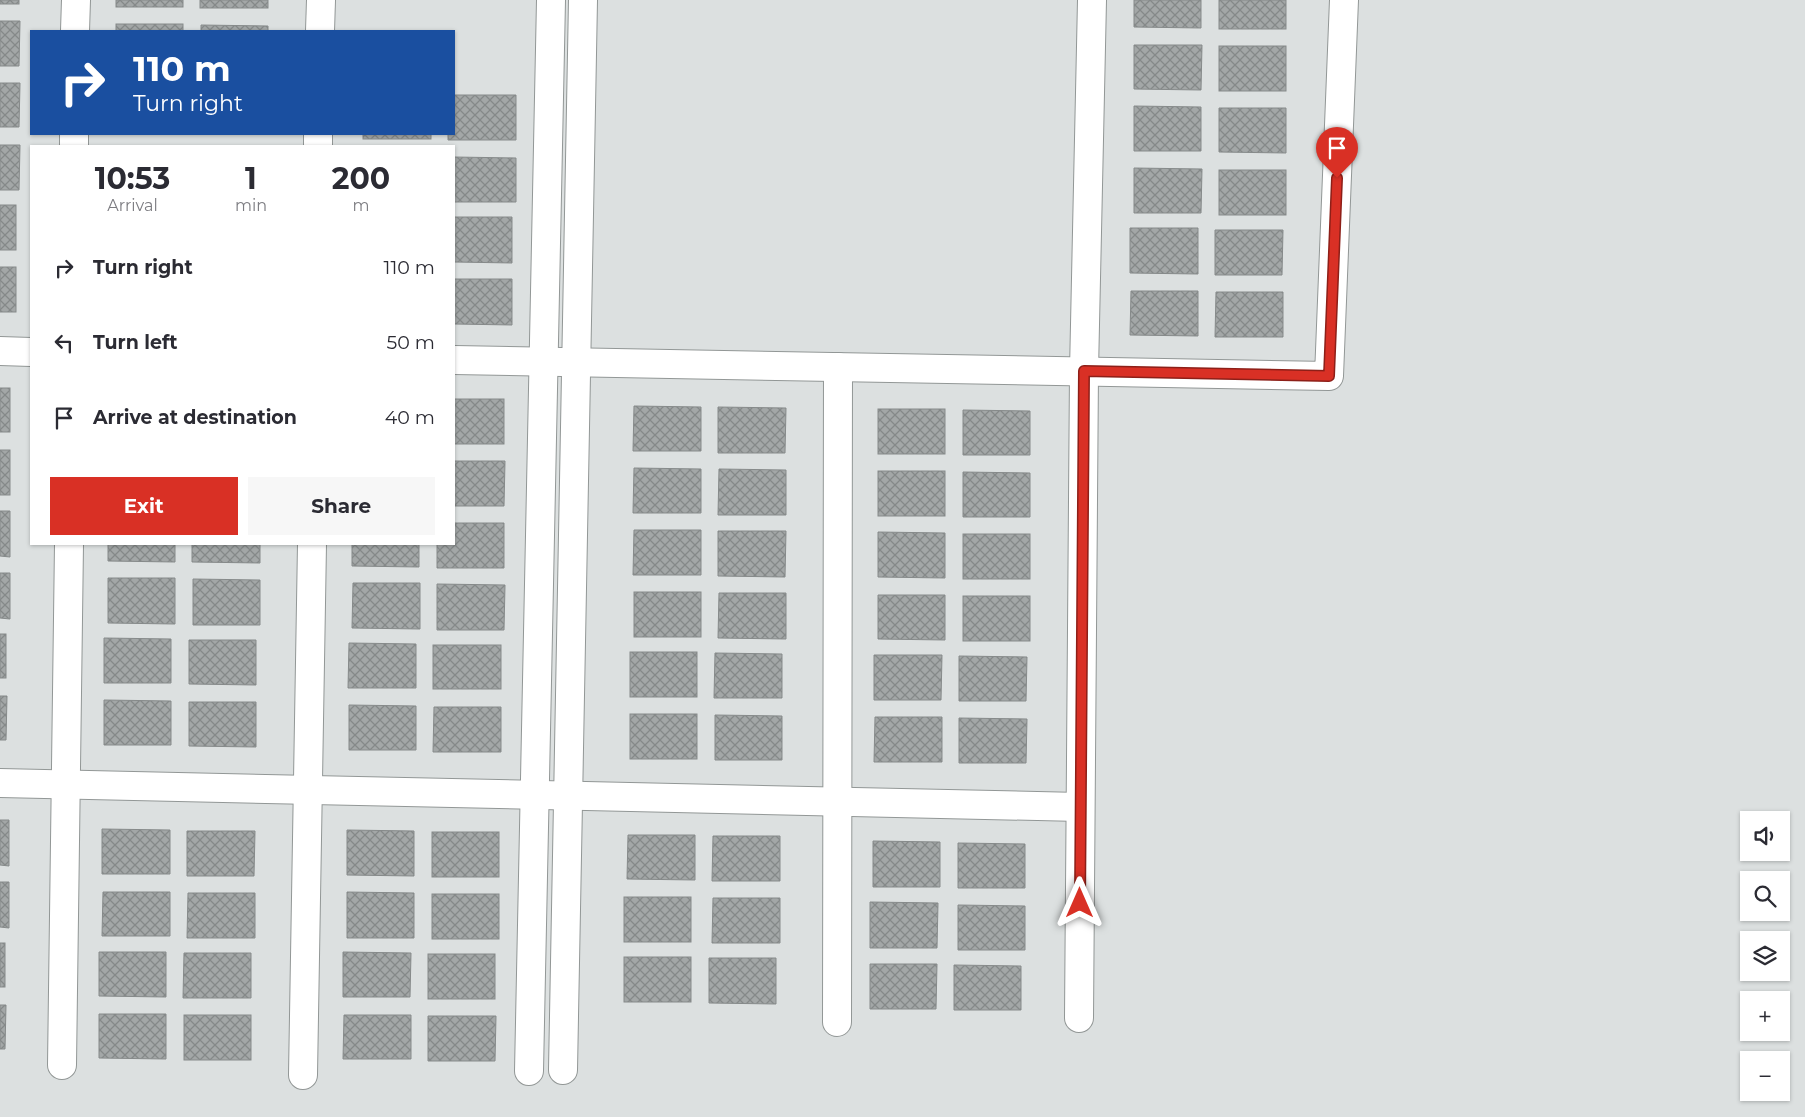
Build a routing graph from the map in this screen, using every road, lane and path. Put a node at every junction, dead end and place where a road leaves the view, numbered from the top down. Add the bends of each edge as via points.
1 (76, 0) edge
2 (321, 0) edge
3 (550, 0) edge
4 (583, 0) edge
5 (1092, 0) edge
6 (1344, 0) edge
7 (75, 30) edge
8 (320, 30) edge
9 (0, 351) edge
10 (30, 352) edge
11 (455, 360) edge
12 (543, 362) junction
13 (576, 362) junction
14 (838, 366) junction
15 (1084, 371) junction
16 (68, 545) edge
17 (312, 545) edge
18 (0, 782) edge
19 (65, 784) junction
20 (308, 790) junction
21 (534, 794) junction
22 (568, 795) junction
23 (837, 801) junction
24 (1080, 807) junction
25 (1079, 1018) dead end
26 (837, 1022) dead end
27 (62, 1065) dead end
28 (563, 1070) dead end
29 (529, 1071) dead end
30 (303, 1075) dead end

1 - 7 street
2 - 8 street
3 - 12 street
4 - 13 street
5 - 15 street
6 - 15 street via 1329,376
9 - 10 street
11 - 12 street
12 - 13 street
12 - 21 street
13 - 14 street
13 - 22 street
14 - 15 street
14 - 23 street
15 - 24 street
16 - 19 street
17 - 20 street
18 - 19 street
19 - 20 street
19 - 27 street
20 - 21 street
20 - 30 street
21 - 22 street
21 - 29 street
22 - 23 street
22 - 28 street
23 - 24 street
23 - 26 street
24 - 25 street

